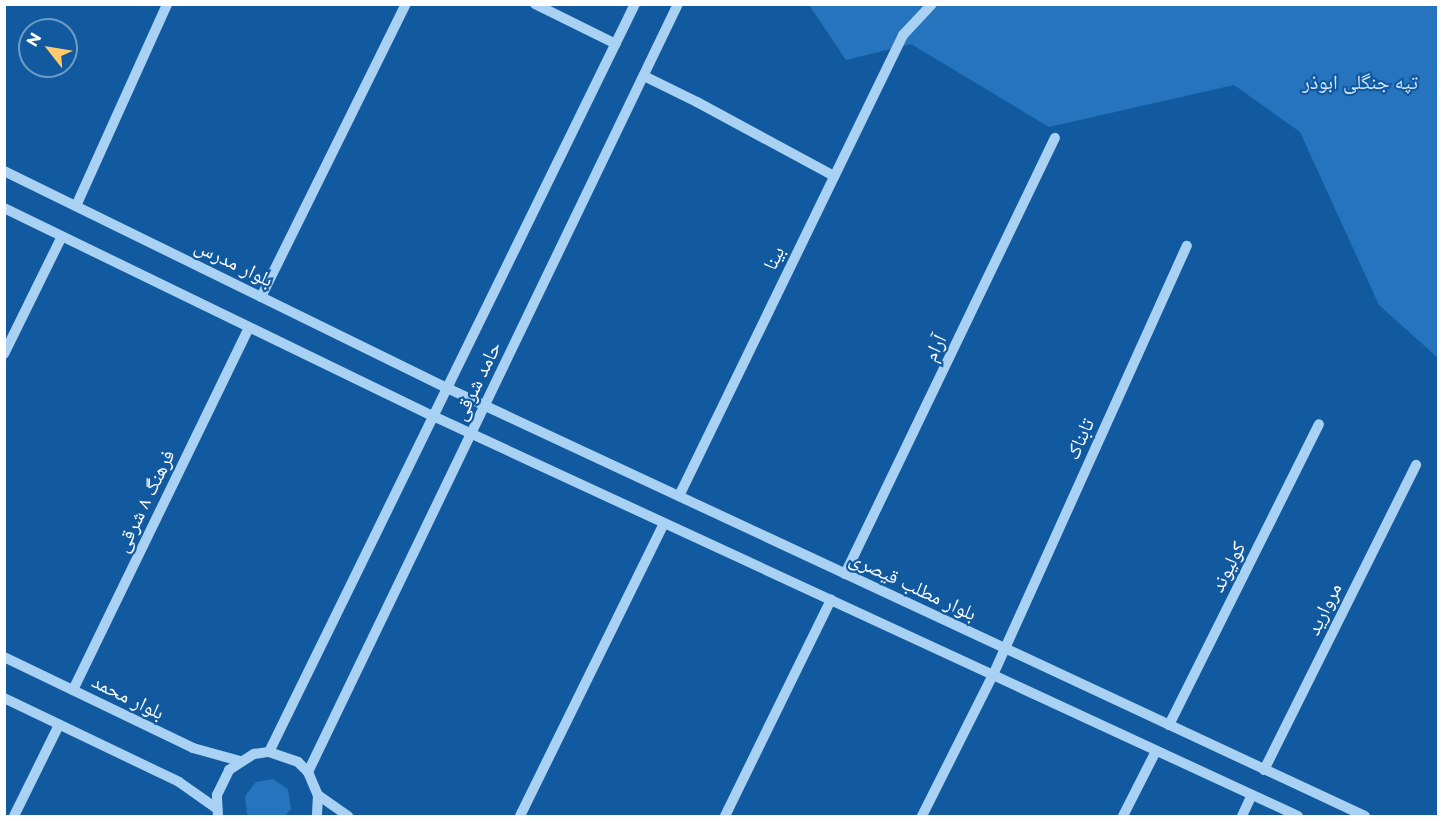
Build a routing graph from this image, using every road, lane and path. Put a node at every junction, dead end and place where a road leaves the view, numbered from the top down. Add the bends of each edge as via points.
1 (167, 4) edge
2 (406, 4) edge
3 (535, 4) edge
4 (635, 4) edge
5 (678, 4) edge
6 (932, 4) edge
7 (616, 44) junction
8 (644, 76) junction
9 (1055, 138) dead end
10 (4, 171) edge
11 (834, 176) junction
12 (76, 206) junction
13 (4, 208) edge
14 (62, 236) junction
15 (1187, 246) dead end
16 (261, 297) junction
17 (249, 327) junction
18 (4, 354) edge
19 (447, 388) junction
20 (485, 406) junction
21 (433, 416) junction
22 (1319, 424) dead end
23 (471, 434) junction
24 (1416, 465) dead end
25 (679, 496) junction
26 (664, 523) junction
27 (845, 574) junction
28 (831, 600) junction
29 (1005, 648) junction
30 (4, 657) edge
31 (993, 675) junction
32 (73, 690) junction
33 (4, 698) edge
34 (59, 725) junction
35 (1169, 725) junction
36 (1156, 751) junction
37 (269, 752) junction
38 (240, 761) junction
39 (1264, 770) junction
40 (308, 772) junction
41 (318, 795) junction
42 (1252, 795) junction
43 (217, 812) edge
44 (14, 816) edge
45 (317, 816) edge
46 (348, 816) edge
47 (520, 816) edge
48 (725, 816) edge
49 (922, 816) edge
50 (1123, 816) edge
51 (1242, 816) edge
52 (1298, 816) edge
53 (1365, 816) edge

1 - 12 street
2 - 16 street
3 - 7 street
4 - 7 street, حامد شرقی
5 - 8 street, حامد شرقی
6 - 11 street, بینا via 903,35
7 - 19 street, حامد شرقی
8 - 11 street
8 - 20 street, حامد شرقی
9 - 27 street, آرام
10 - 12 street, بلوار مدرس
11 - 25 street, بینا
12 - 16 street, بلوار مدرس
13 - 14 street
14 - 17 street
14 - 18 street
15 - 29 street, تابناک
16 - 19 street, بلوار مدرس
17 - 21 street
17 - 32 street, فرهنگ ۸ شرقی
19 - 20 street, بلوار مطلب قیصری
19 - 21 street, حامد شرقی
20 - 23 street, حامد شرقی
20 - 25 street, بلوار مطلب قیصری
21 - 23 street
21 - 37 street, حامد شرقی
22 - 35 street, کولیوند
23 - 26 street
23 - 40 street, حامد شرقی
24 - 39 street, مروارید
25 - 27 street, بلوار مطلب قیصری
26 - 28 street
26 - 47 street
27 - 29 street, بلوار مطلب قیصری
28 - 31 street
28 - 48 street
29 - 31 street, تابناک
29 - 35 street, بلوار مطلب قیصری
30 - 32 street, بلوار محمد
31 - 36 street
31 - 49 street, تابناک
32 - 38 street, بلوار محمد via 193,748
33 - 34 street
34 - 43 street via 179,782
34 - 44 street
35 - 39 street, بلوار مطلب قیصری
36 - 42 street
36 - 50 street
37 - 38 street
37 - 40 street via 298,762
38 - 43 street via 221,781
39 - 53 street, بلوار مطلب قیصری
40 - 41 street
41 - 45 street
41 - 46 street
42 - 51 street
42 - 52 street

